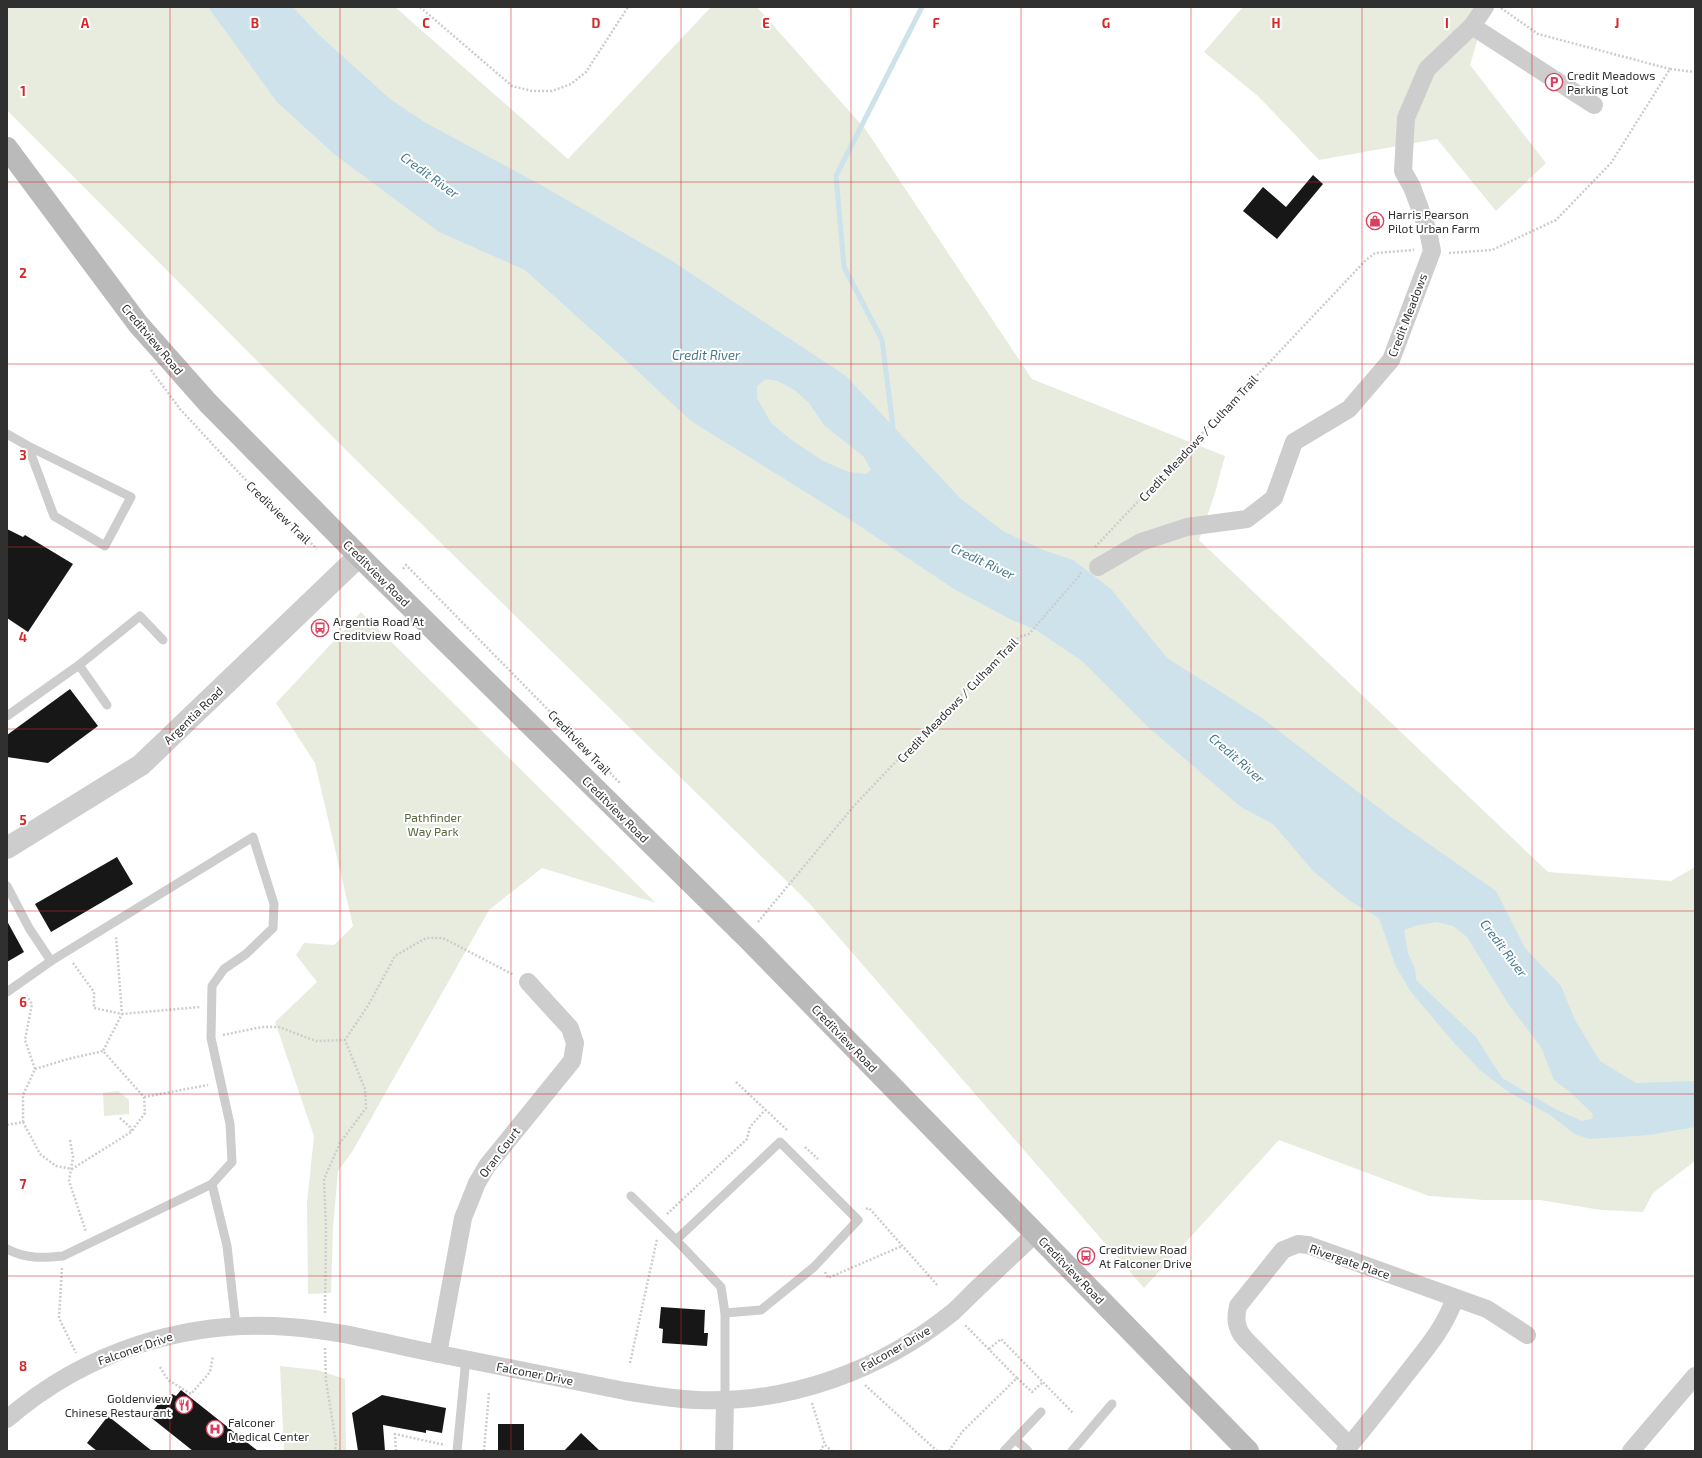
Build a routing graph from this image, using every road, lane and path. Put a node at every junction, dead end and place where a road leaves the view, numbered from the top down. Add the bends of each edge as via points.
1 (420, 7) edge
2 (628, 7) edge
3 (1485, 7) edge
4 (1499, 7) edge
5 (1472, 26) junction
6 (1670, 69) junction
7 (1695, 72) edge
8 (1594, 105) dead end
9 (7, 148) edge
10 (1432, 251) junction
11 (7, 434) edge
12 (28, 446) junction
13 (241, 475) dead end
14 (1095, 548) dead end
15 (317, 549) dead end
16 (360, 556) junction
17 (1090, 566) joint
18 (402, 569) dead end
19 (164, 640) dead end
20 (79, 665) junction
21 (107, 705) dead end
22 (7, 716) edge
23 (623, 787) dead end
24 (7, 848) edge
25 (7, 886) edge
26 (751, 918) dead end
27 (114, 922) junction
28 (65, 953) junction
29 (51, 961) junction
30 (528, 982) joint
31 (19, 985) junction
32 (7, 992) edge
33 (211, 1006) junction
34 (122, 1014) junction
35 (211, 1038) junction
36 (345, 1040) junction
37 (102, 1051) junction
38 (35, 1069) junction
39 (736, 1082) dead end
40 (222, 1083) junction
41 (144, 1097) junction
42 (765, 1110) junction
43 (120, 1118) dead end
44 (23, 1122) junction
45 (7, 1126) edge
46 (131, 1132) junction
47 (792, 1134) dead end
48 (70, 1140) dead end
49 (802, 1144) dead end
50 (818, 1159) dead end
51 (72, 1169) junction
52 (212, 1184) junction
53 (631, 1196) dead end
54 (852, 1215) junction
55 (660, 1224) junction
56 (1036, 1233) junction
57 (676, 1240) junction
58 (89, 1243) junction
59 (902, 1246) junction
60 (7, 1248) edge
61 (63, 1256) junction
62 (819, 1261) junction
63 (938, 1286) dead end
64 (1455, 1298) junction
65 (953, 1312) junction
66 (725, 1314) junction
67 (236, 1326) junction
68 (324, 1331) junction
69 (1528, 1334) dead end
70 (989, 1349) junction
71 (438, 1354) junction
72 (213, 1356) dead end
73 (466, 1359) junction
74 (630, 1363) dead end
75 (84, 1367) junction
76 (160, 1367) dead end
77 (851, 1373) junction
78 (1695, 1376) edge
79 (1017, 1378) junction
80 (1043, 1382) junction
81 (807, 1388) junction
82 (489, 1393) dead end
83 (724, 1400) junction
84 (1112, 1404) dead end
85 (1041, 1412) dead end
86 (1073, 1413) dead end
87 (7, 1419) edge
88 (1015, 1439) junction
89 (826, 1445) junction
90 (1347, 1448) edge
91 (458, 1449) edge
92 (335, 1451) edge
93 (396, 1451) edge
94 (484, 1451) edge
95 (724, 1451) edge
96 (821, 1451) edge
97 (832, 1451) edge
98 (937, 1451) edge
99 (949, 1451) edge
100 (1004, 1451) edge
101 (1028, 1451) edge
102 (1072, 1451) edge
103 (1248, 1451) edge
104 (1631, 1451) edge

1 - 2 path via 512,86 532,92 552,91 571,84 586,72
3 - 5 street
4 - 6 path via 1538,34
5 - 8 street
5 - 10 street via 1427,69 1406,118 1404,171 1428,231
6 - 7 path
6 - 10 path, Credit Meadows / Culham Trail via 1611,163 1556,220 1492,250 1445,253
9 - 16 main road, Creditview Road via 138,324 208,403
10 - 14 path, Credit Meadows / Culham Trail via 1403,250 1375,253 1365,261
10 - 17 street, Credit Meadows via 1391,360 1349,409 1294,442 1274,498 1247,519 1180,529 1141,542
11 - 12 lane
12 - 12 lane via 131,497 105,546 54,516
13 - 15 path, Creditview Trail
16 - 24 street, Argentia Road via 141,765
16 - 56 main road, Creditview Road via 750,941
17 - 26 path, Credit Meadows / Culham Trail via 1029,634 1019,636 853,807 757,924
18 - 23 path, Creditview Trail via 406,565
19 - 20 lane via 140,616
20 - 21 lane
20 - 22 lane
25 - 29 lane via 29,928
27 - 28 lane
27 - 33 lane via 253,837 274,904 273,928 246,954 224,969 212,986
27 - 34 path
28 - 29 lane
28 - 34 path via 94,992 94,1008
29 - 31 lane
30 - 36 path via 443,938 426,938 395,956 369,1004
30 - 71 street, Oran Court via 570,1028 575,1043 572,1061 487,1166 477,1183 464,1218
31 - 32 lane
31 - 38 path via 32,1004 25,1040
33 - 34 path
33 - 35 lane
34 - 37 path
35 - 36 path via 262,1027 279,1028 316,1041
35 - 40 lane
36 - 68 path via 365,1089 366,1108 340,1143 324,1179
37 - 38 path
37 - 41 path
38 - 44 path via 23,1095
39 - 42 path
40 - 41 path
40 - 52 lane via 230,1124 232,1162
41 - 46 path via 145,1112
42 - 47 path
42 - 55 path via 750,1127 747,1139 668,1213
43 - 46 path via 130,1127
44 - 45 path
44 - 51 path via 40,1154 56,1166
46 - 51 path
48 - 51 path
49 - 50 path
51 - 58 path via 69,1181
52 - 58 lane
52 - 67 lane via 227,1246
53 - 55 lane
54 - 57 lane via 780,1142
54 - 59 path via 869,1208
54 - 62 lane via 858,1220
55 - 57 lane
55 - 74 path
56 - 65 street, Falconer Drive
56 - 103 main road, Creditview Road
57 - 66 lane via 721,1287
58 - 61 lane
59 - 62 path via 828,1278
59 - 63 path
60 - 61 lane via 20,1255 43,1258
61 - 75 path via 59,1318
62 - 66 lane via 761,1310
64 - 69 street, Rivergate Place via 1487,1309
64 - 90 street, Rivergate Place via 1438,1333
64 - 90 street, Rivergate Place via 1308,1245 1298,1244 1283,1250 1242,1299 1236,1317 1240,1334
65 - 70 path
65 - 77 street, Falconer Drive via 881,1359
66 - 83 lane
67 - 68 street, Falconer Drive via 290,1327
67 - 75 street, Falconer Drive via 162,1336 121,1350
68 - 71 street, Falconer Drive
68 - 92 path via 326,1381 336,1443
70 - 79 path
70 - 80 path via 1001,1339
71 - 73 street, Falconer Drive
72 - 76 path via 210,1372 191,1394 168,1380
73 - 83 street, Falconer Drive via 653,1396
73 - 91 lane
75 - 87 street, Falconer Drive via 56,1382
77 - 81 street, Falconer Drive
77 - 98 path
78 - 104 street
79 - 80 path via 1032,1392
79 - 99 path via 962,1432
80 - 86 path
81 - 83 street, Falconer Drive via 770,1396
81 - 89 path
82 - 94 path
83 - 95 street
84 - 102 lane
85 - 88 lane
88 - 100 lane
88 - 101 lane
89 - 96 path
89 - 97 path
91 - 93 path via 395,1434

